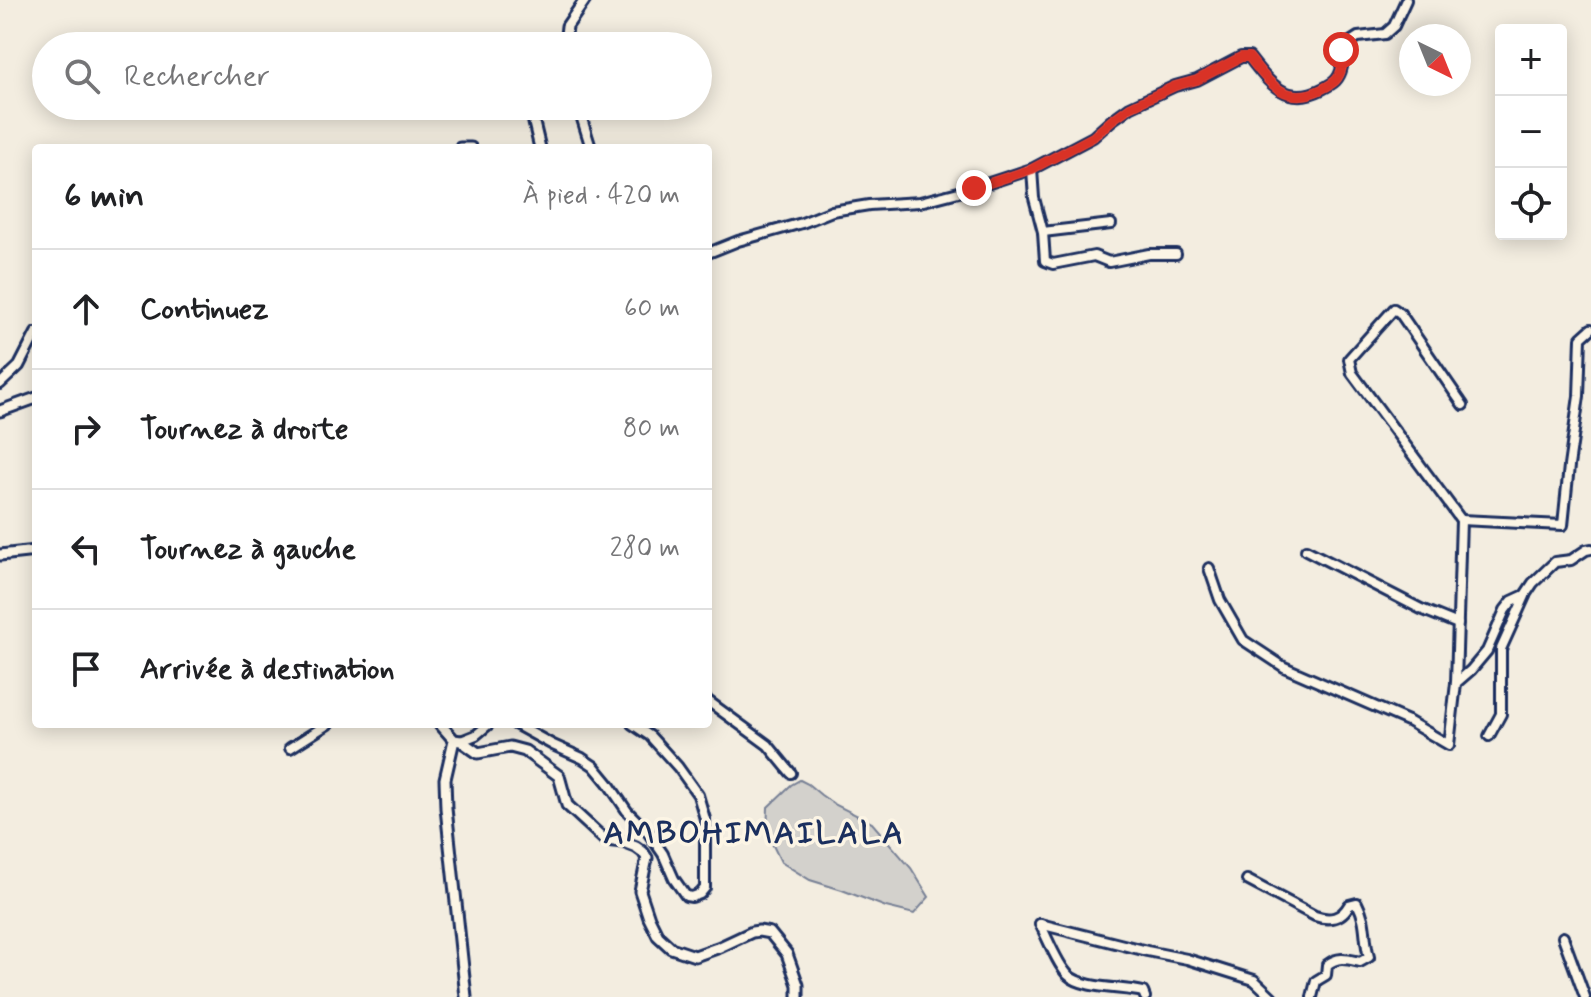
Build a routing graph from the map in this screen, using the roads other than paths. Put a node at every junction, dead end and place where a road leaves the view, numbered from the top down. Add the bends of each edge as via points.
1 (585, 0) edge
2 (1406, 0) edge
3 (567, 32) edge
4 (534, 120) edge
5 (582, 120) edge
6 (539, 144) edge
7 (590, 144) edge
8 (1032, 169) junction
9 (1111, 224) dead end
10 (1043, 232) junction
11 (712, 251) edge
12 (1176, 254) dead end
13 (1591, 329) edge
14 (32, 341) edge
15 (0, 384) edge
16 (32, 399) edge
17 (1463, 405) dead end
18 (0, 411) edge
19 (1461, 520) junction
20 (1591, 549) edge
21 (1306, 550) dead end
22 (32, 551) edge
23 (0, 555) edge
24 (1209, 568) dead end
25 (1525, 595) junction
26 (1458, 624) junction
27 (1456, 683) junction
28 (712, 704) edge
29 (322, 728) edge
30 (444, 728) edge
31 (484, 728) edge
32 (522, 728) edge
33 (638, 728) edge
34 (1489, 736) dead end
35 (457, 740) junction
36 (290, 748) dead end
37 (791, 773) dead end
38 (1247, 880) dead end
39 (1563, 937) dead end
40 (466, 997) edge
41 (798, 997) edge
42 (1145, 997) edge
43 (1272, 997) edge
44 (1312, 997) edge
45 (1585, 997) edge

1 - 3 street
2 - 8 street via 1385,34 1347,44 1337,56 1339,77 1310,95 1283,93 1249,57 1241,57 1130,107 1093,137
4 - 6 street
5 - 7 street
8 - 10 street
8 - 11 street via 920,202 832,211
9 - 10 street
10 - 12 street via 1045,261 1053,264 1094,256 1109,262
13 - 19 street via 1581,338 1563,525
14 - 15 street via 19,366
16 - 18 street
17 - 19 street via 1394,309 1349,359 1352,373
19 - 26 street
20 - 25 street via 1555,562
21 - 26 street
22 - 23 street
24 - 27 street via 1243,640 1284,667 1408,721 1449,745
25 - 27 street via 1512,601 1487,651
25 - 34 street via 1501,649 1501,714
26 - 27 street
28 - 37 street via 768,745
29 - 36 street
30 - 35 street
31 - 35 street
32 - 33 street via 594,766 648,832 680,888 692,897 705,888 705,819 698,795
35 - 40 street via 445,779 446,808
35 - 41 street via 478,753 510,747 525,751 559,776 567,805 605,840 643,852 647,858 640,891 658,936 671,948 695,956 752,932 770,933 787,954
38 - 44 street via 1324,919 1334,919 1357,903 1365,919 1369,957 1360,962 1333,960 1316,981
39 - 45 street
42 - 43 street via 1143,992 1071,979 1040,924 1227,971 1254,980

